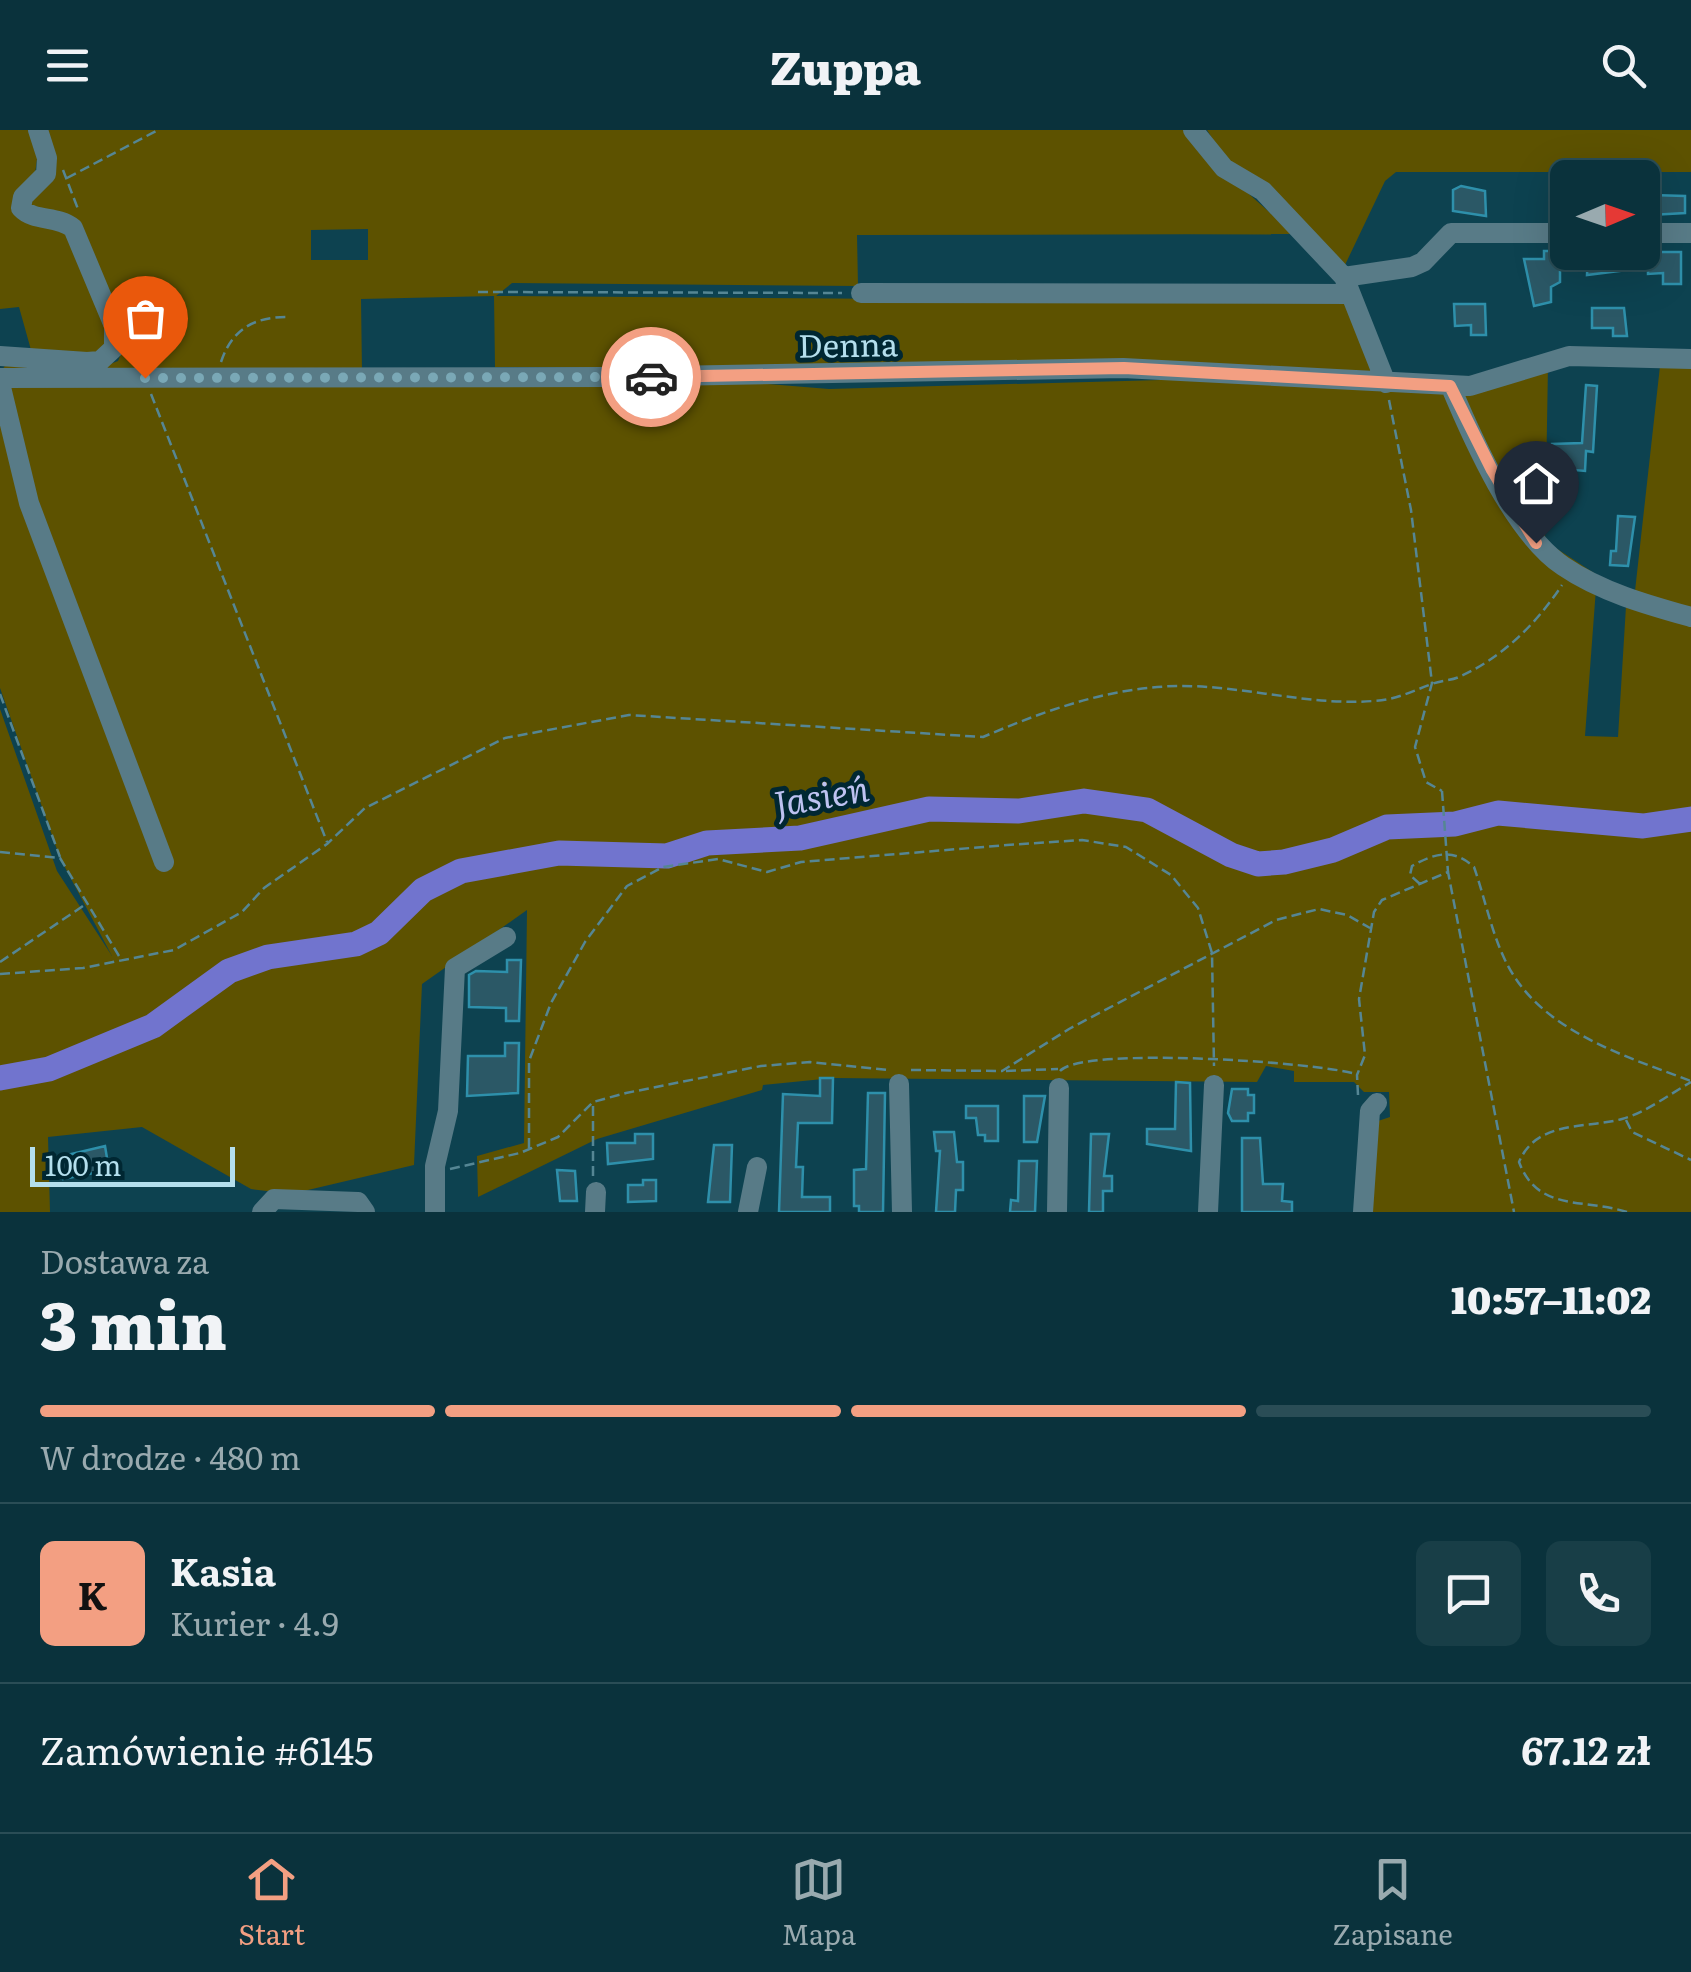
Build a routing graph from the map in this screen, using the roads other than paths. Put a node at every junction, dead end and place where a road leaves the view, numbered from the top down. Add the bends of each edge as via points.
1 (38, 130) edge
2 (1194, 130) edge
3 (1550, 233) edge
4 (1660, 233) edge
5 (1691, 233) edge
6 (1347, 286) junction
7 (861, 292) road end
8 (0, 356) edge
9 (1691, 359) edge
10 (0, 381) edge
11 (1386, 384) junction
12 (1450, 386) junction
13 (1691, 617) edge
14 (164, 862) dead end
15 (506, 937) dead end
16 (1060, 1078) road end
17 (899, 1084) dead end
18 (1214, 1085) dead end
19 (1368, 1100) road end
20 (758, 1167) dead end
21 (262, 1212) edge
22 (365, 1212) edge
23 (435, 1212) edge
24 (748, 1212) edge
25 (902, 1212) edge
26 (1057, 1212) edge
27 (1208, 1212) edge
28 (1363, 1212) edge

1 - 8 street via 46,174 22,197 21,208 73,228 114,326 114,348 87,362
2 - 6 street via 1224,168 1263,191
3 - 6 street via 1451,233 1423,262
4 - 5 street
6 - 7 street
6 - 11 street
9 - 12 street, Denna via 1568,356 1500,380
10 - 11 street, Denna via 1124,368
10 - 14 street via 29,503
11 - 12 street, Denna
12 - 13 street via 1536,543 1563,566 1615,592
15 - 23 street via 455,968
16 - 26 street
17 - 25 street
18 - 27 street
19 - 28 street
20 - 24 street
21 - 22 street via 274,1199 358,1202

